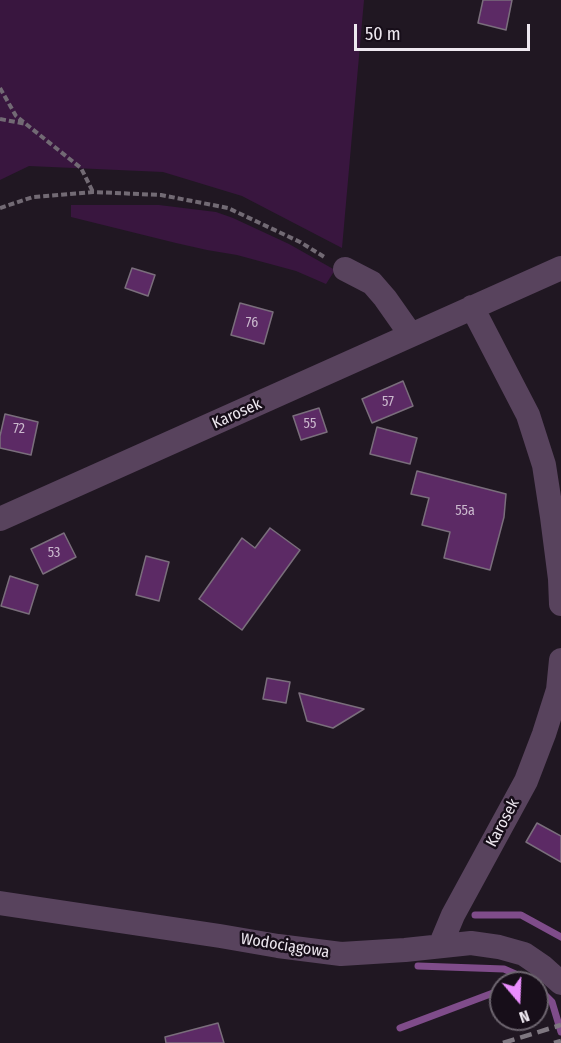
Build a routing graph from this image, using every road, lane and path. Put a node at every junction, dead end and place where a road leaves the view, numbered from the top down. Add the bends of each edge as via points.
1 (0, 88) edge
2 (0, 119) edge
3 (26, 124) junction
4 (93, 192) junction
5 (0, 208) edge
6 (561, 268) edge
7 (345, 269) joint
8 (472, 307) junction
9 (411, 335) junction
10 (0, 519) edge
11 (561, 604) edge
12 (561, 660) edge
13 (0, 903) edge
14 (440, 946) junction
15 (561, 983) edge

1 - 3 path via 16,116
2 - 3 path
3 - 4 path via 81,168
4 - 5 path via 33,197
4 - 7 path via 161,195 228,208 300,242
6 - 8 street, Karosek
7 - 9 street via 372,283
8 - 9 street, Karosek
8 - 11 street via 528,415 544,465
9 - 10 street, Karosek
12 - 14 street, Karosek via 558,690 526,781
13 - 14 street, Wodociągowa via 340,954
14 - 15 street, Wodociągowa via 471,944 524,954

